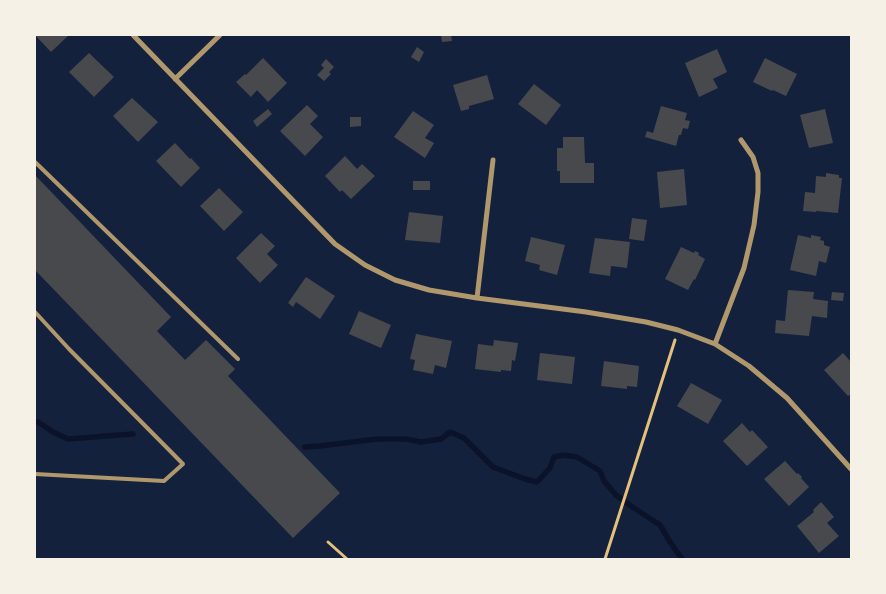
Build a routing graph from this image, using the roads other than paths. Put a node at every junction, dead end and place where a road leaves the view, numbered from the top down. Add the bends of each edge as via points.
1 (133, 35) edge
2 (220, 35) edge
3 (175, 79) junction
4 (741, 140) dead end
5 (493, 160) dead end
6 (35, 162) edge
7 (477, 298) junction
8 (35, 312) edge
9 (715, 344) junction
10 (238, 359) dead end
11 (851, 469) edge
12 (35, 474) edge

1 - 3 street
2 - 3 street
3 - 7 street via 335,244 365,265 395,280
4 - 9 street via 758,173 754,225 744,268
5 - 7 street
6 - 10 lane
7 - 9 street via 646,322
8 - 12 lane via 182,464 164,481
9 - 11 street via 749,366 787,398

